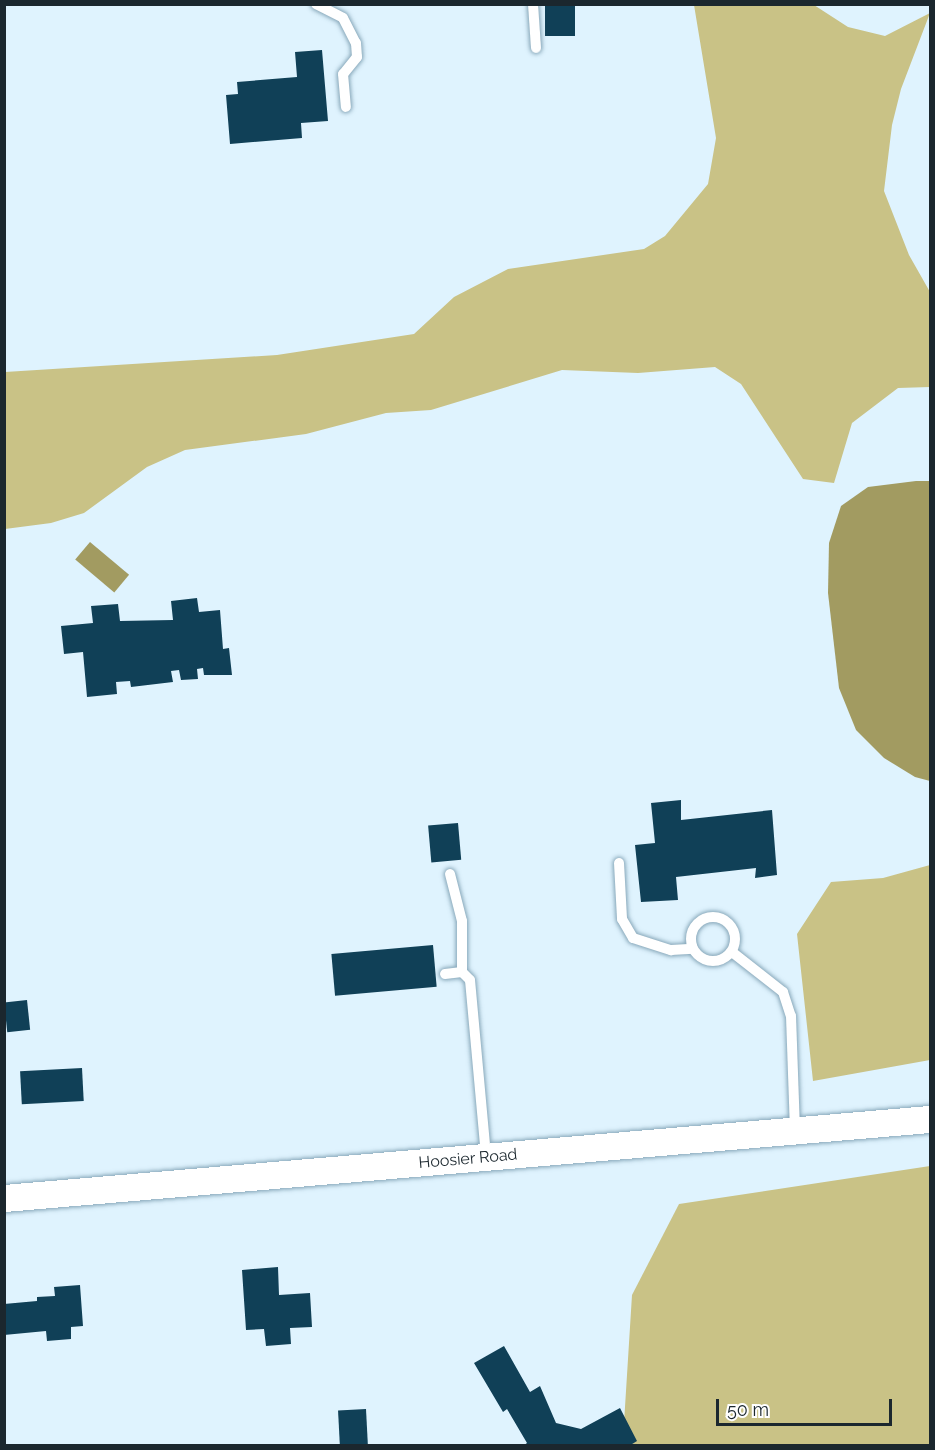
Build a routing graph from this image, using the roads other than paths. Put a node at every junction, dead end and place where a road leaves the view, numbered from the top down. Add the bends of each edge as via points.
1 (316, 4) edge
2 (533, 4) edge
3 (536, 48) dead end
4 (346, 106) dead end
5 (619, 863) dead end
6 (450, 874) dead end
7 (693, 949) junction
8 (732, 952) junction
9 (462, 972) junction
10 (445, 974) dead end
11 (930, 1119) edge
12 (795, 1132) junction
13 (486, 1158) junction
14 (4, 1198) edge

1 - 4 lane via 343,18 356,43 357,57 343,74
2 - 3 lane
5 - 7 lane via 622,919 633,938 671,950
6 - 9 lane via 462,921
7 - 8 lane via 714,962
7 - 8 lane via 694,928 713,917 725,920 735,932
8 - 12 lane via 783,992 790,1016
9 - 10 lane
9 - 13 lane via 470,980
11 - 12 street, Hoosier Road
12 - 13 street, Hoosier Road
13 - 14 street, Hoosier Road

